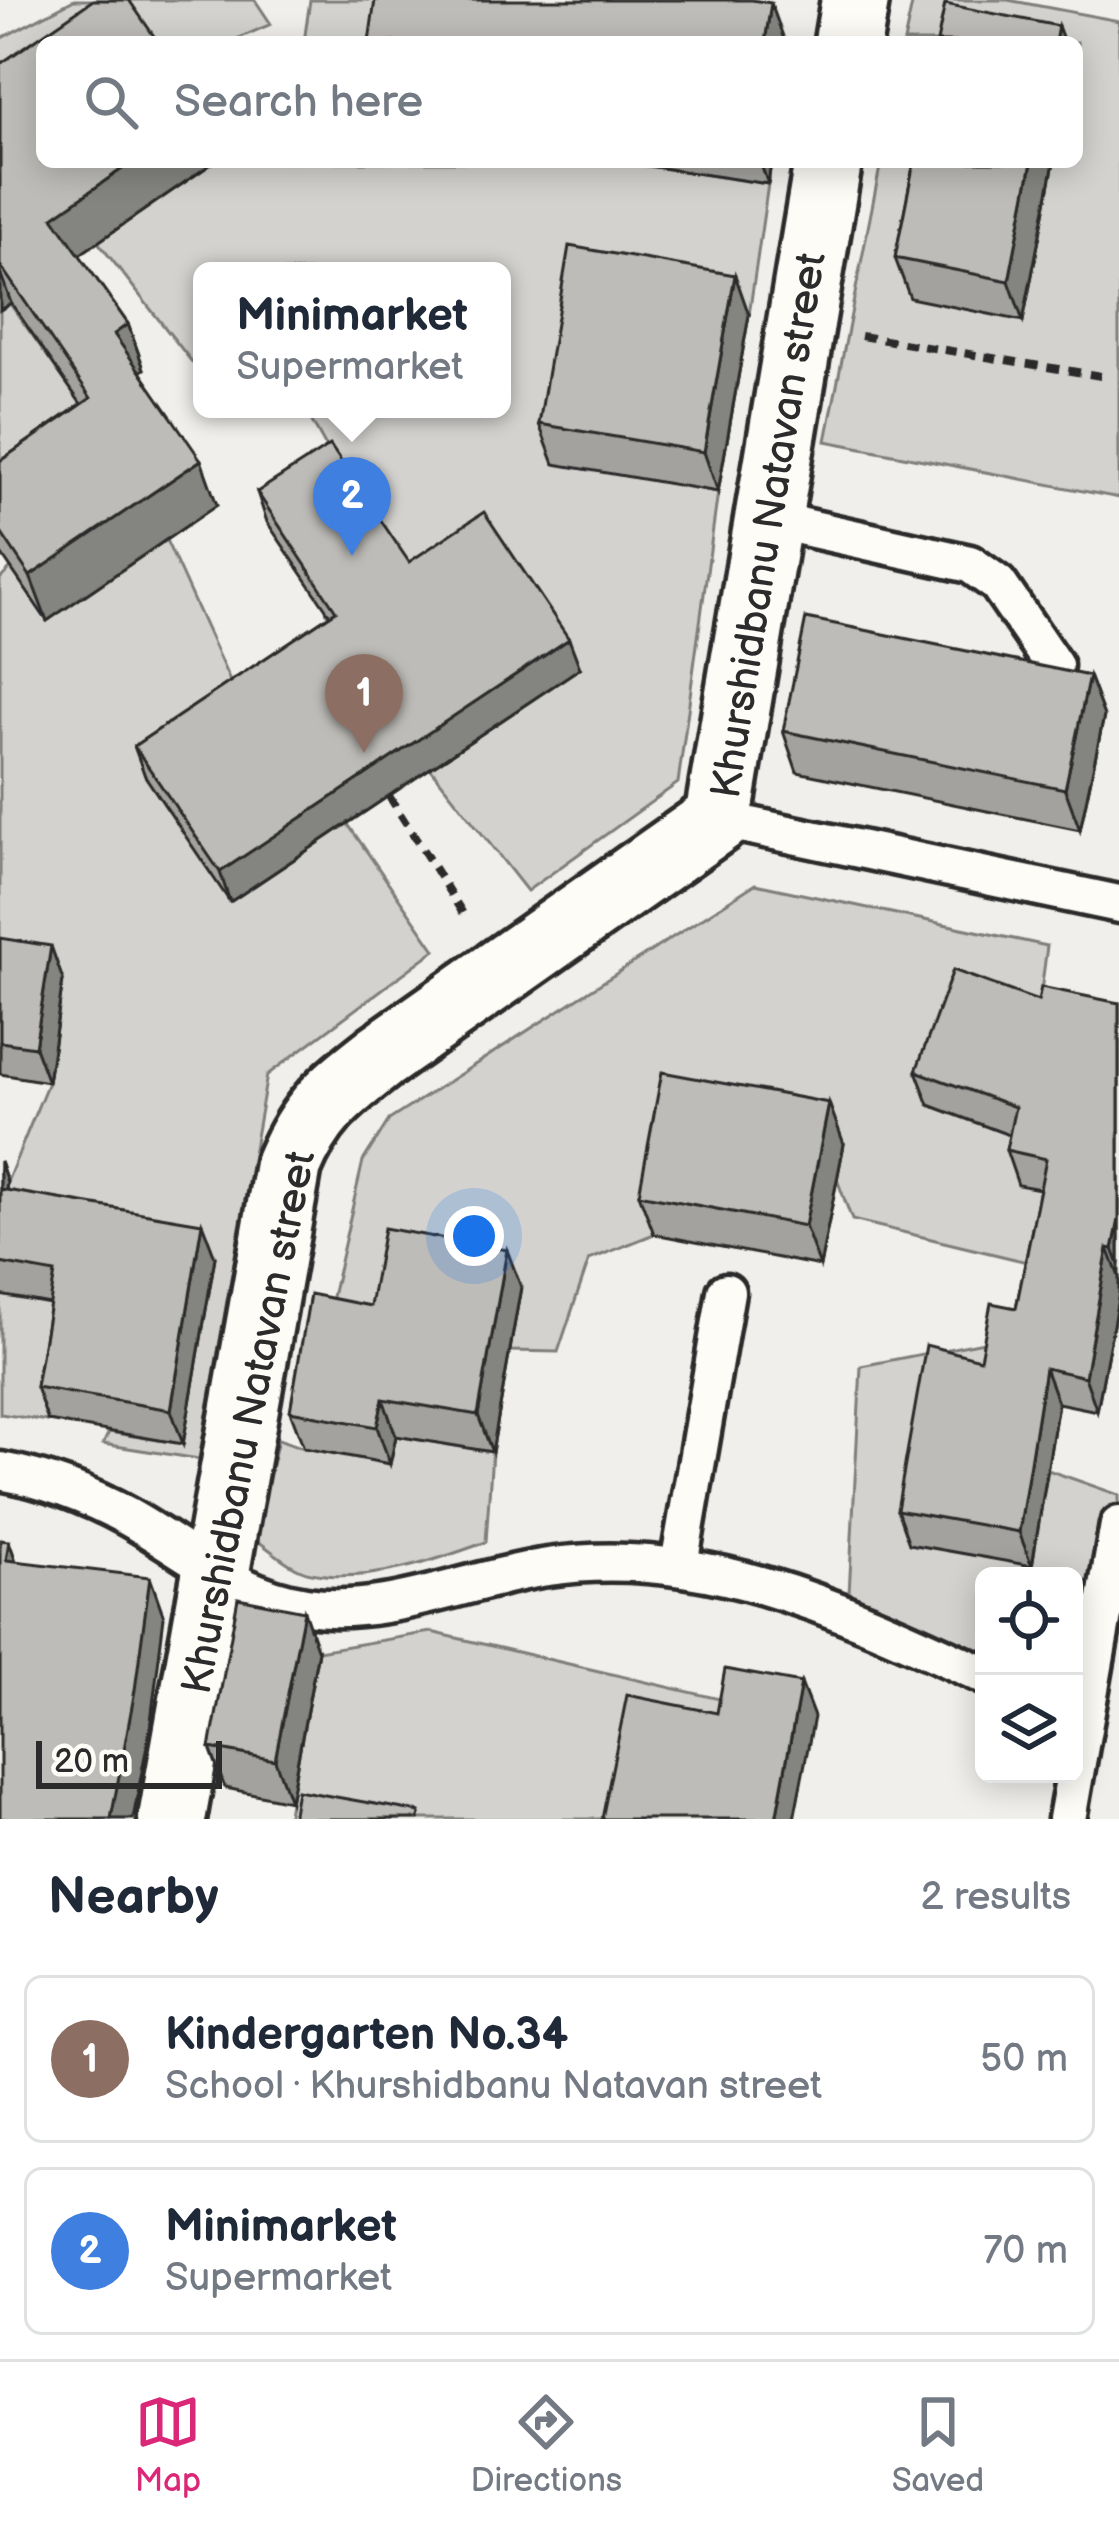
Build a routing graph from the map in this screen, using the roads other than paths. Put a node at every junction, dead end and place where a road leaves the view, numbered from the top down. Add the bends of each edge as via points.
1 (855, 0) edge
2 (849, 36) edge
3 (827, 168) edge
4 (768, 519) junction
5 (1054, 666) edge
6 (718, 819) junction
7 (1119, 904) edge
8 (726, 1292) dead end
9 (0, 1472) edge
10 (1119, 1525) edge
11 (679, 1565) junction
12 (216, 1573) junction
13 (975, 1671) edge
14 (1083, 1700) edge
15 (1071, 1783) edge
16 (172, 1819) edge
17 (1067, 1819) edge

1 - 2 street
3 - 4 street, Khurshidbanu Natavan street
4 - 5 lane via 970,564 998,584
4 - 6 street, Khurshidbanu Natavan street
6 - 7 lane
6 - 12 street, Khurshidbanu Natavan street via 338,1090 304,1126 288,1165
8 - 11 lane
9 - 12 lane via 78,1493
10 - 14 lane
11 - 12 lane via 546,1567 370,1605 310,1607 265,1598
11 - 13 lane via 848,1612
12 - 16 street, Khurshidbanu Natavan street
15 - 17 lane

